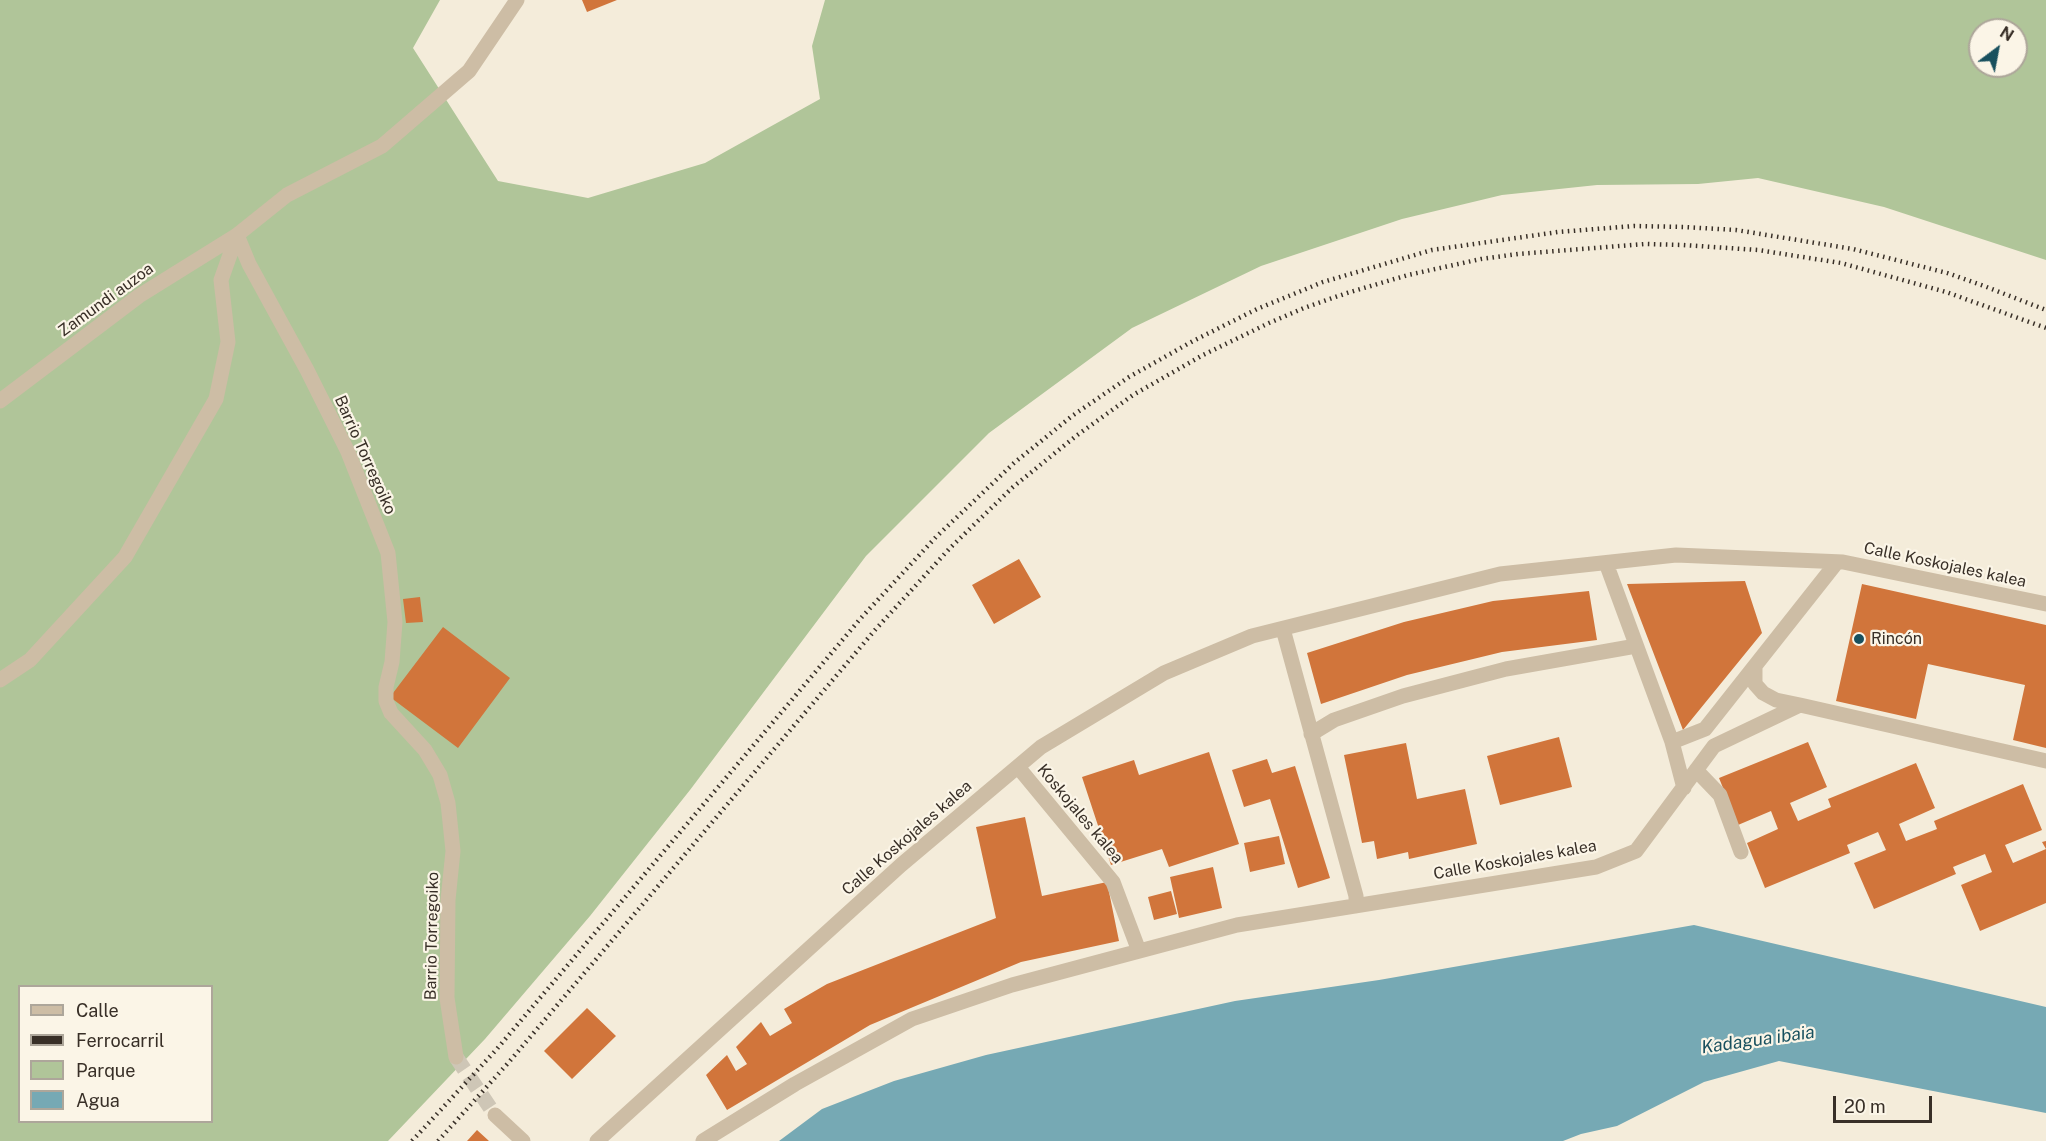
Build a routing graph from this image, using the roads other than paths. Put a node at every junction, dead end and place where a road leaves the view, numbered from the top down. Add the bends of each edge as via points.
1 (517, 0) edge
2 (237, 235) junction
3 (0, 401) edge
4 (1837, 562) junction
5 (1606, 563) junction
6 (2046, 604) edge
7 (1283, 629) junction
8 (1636, 646) junction
9 (1755, 666) junction
10 (0, 680) edge
11 (1800, 705) junction
12 (1311, 734) junction
13 (1672, 742) junction
14 (2046, 761) edge
15 (1018, 767) junction
16 (1696, 770) junction
17 (1684, 788) junction
18 (1741, 852) dead end
19 (1356, 906) junction
20 (1139, 951) junction
21 (456, 1057) tunnel mouth
22 (495, 1115) tunnel mouth
23 (523, 1141) edge
24 (597, 1141) edge
25 (703, 1141) edge

1 - 2 street via 469,71 382,146 287,195
2 - 3 street, Zamundi auzoa via 139,296
2 - 10 street via 221,279 228,342 216,399 125,557 30,660
2 - 21 street, Barrio Torregoiko via 348,453 388,553 395,622 386,701 391,713 425,750 440,775 448,803 453,850 447,998
4 - 5 street, Calle Koskojales kalea via 1676,555
4 - 6 street, Calle Koskojales kalea
4 - 9 street
5 - 7 street, Calle Koskojales kalea via 1500,574
5 - 8 street
7 - 12 street
7 - 15 street, Calle Koskojales kalea via 1252,636 1164,673 1041,747
8 - 12 street via 1506,669 1403,696 1334,720
8 - 13 street
9 - 11 street via 1755,684 1763,693
9 - 13 street via 1706,729
11 - 14 street
11 - 16 street, Calle Koskojales kalea via 1714,746
12 - 19 street
13 - 17 street
15 - 20 street, Koskojales kalea via 1113,882
15 - 24 street, Calle Koskojales kalea via 893,873
16 - 17 street, Calle Koskojales kalea
16 - 18 street via 1720,795
17 - 19 street, Calle Koskojales kalea via 1636,851 1596,867
19 - 20 street, Calle Koskojales kalea via 1237,925
20 - 25 street, Calle Koskojales kalea via 1012,985 912,1019
22 - 23 street

